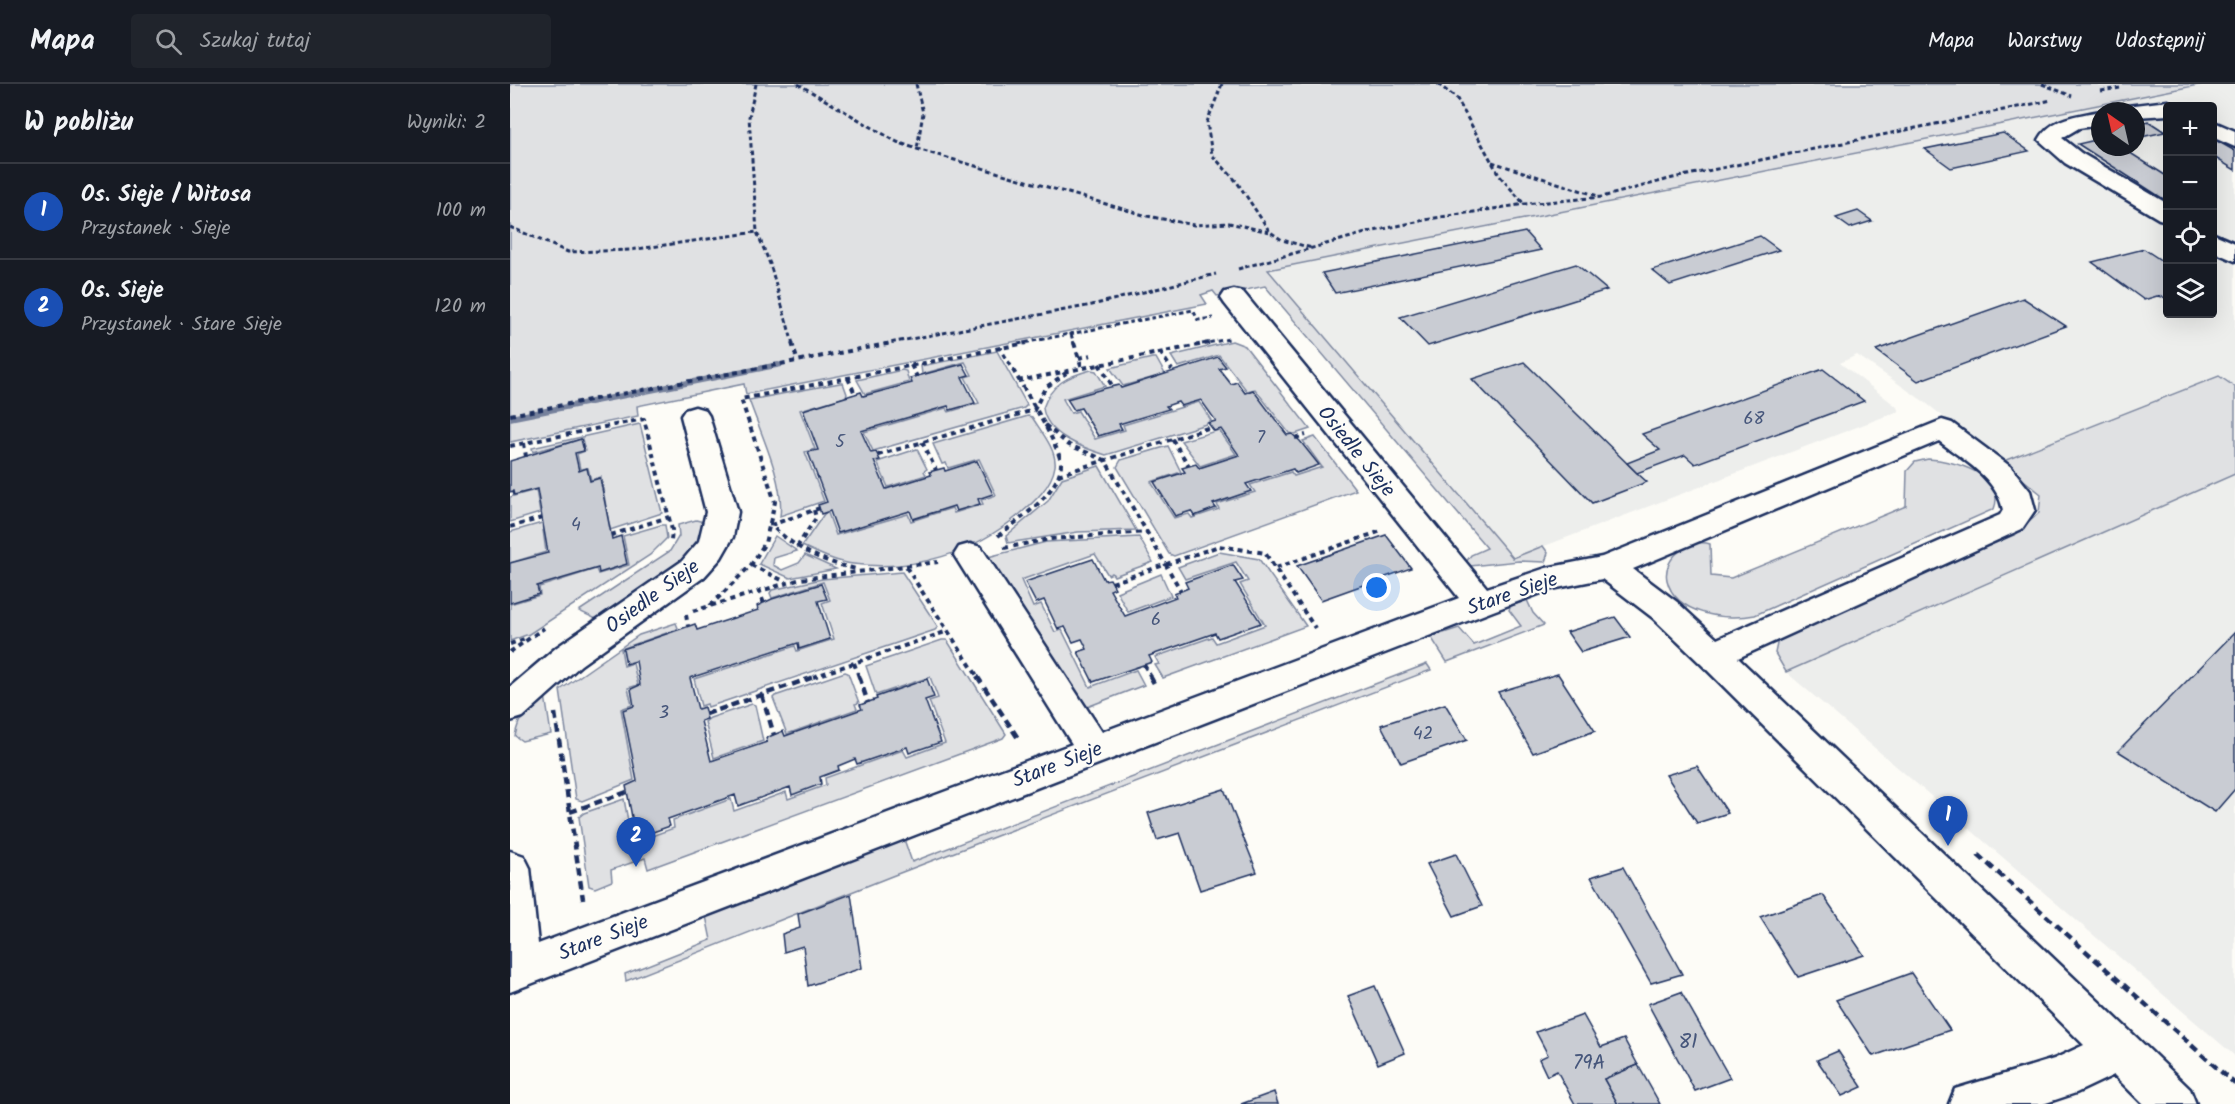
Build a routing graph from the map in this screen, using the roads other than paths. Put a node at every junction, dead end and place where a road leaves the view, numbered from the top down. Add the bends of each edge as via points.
1 (2163, 108) edge
2 (2145, 110) edge
3 (2091, 120) edge
4 (2217, 131) edge
5 (2235, 140) edge
6 (2163, 211) edge
7 (2217, 243) edge
8 (2235, 253) edge
9 (1225, 290) road end
10 (695, 416) dead end
11 (970, 555) road end
12 (1608, 567) junction
13 (1481, 603) junction
14 (1713, 656) junction
15 (510, 707) edge
16 (1094, 750) junction
17 (510, 868) edge
18 (515, 971) edge
19 (2120, 1050) junction
20 (1971, 1104) edge
21 (2174, 1104) edge

1 - 2 street
3 - 6 street via 2060,128 2050,140
4 - 5 street
7 - 8 street
9 - 13 street, Osiedle Sieje
10 - 15 street, Osiedle Sieje via 722,512 722,525 710,552 693,569 540,678
11 - 16 street
12 - 13 street, Stare Sieje via 1546,579
12 - 14 street via 1665,610
12 - 14 street, Stare Sieje via 1942,429 2000,474 2015,491 2019,510 2011,522
13 - 16 street, Stare Sieje
14 - 19 street
16 - 18 street, Stare Sieje
17 - 18 street
19 - 20 street via 2060,1078
19 - 21 street

